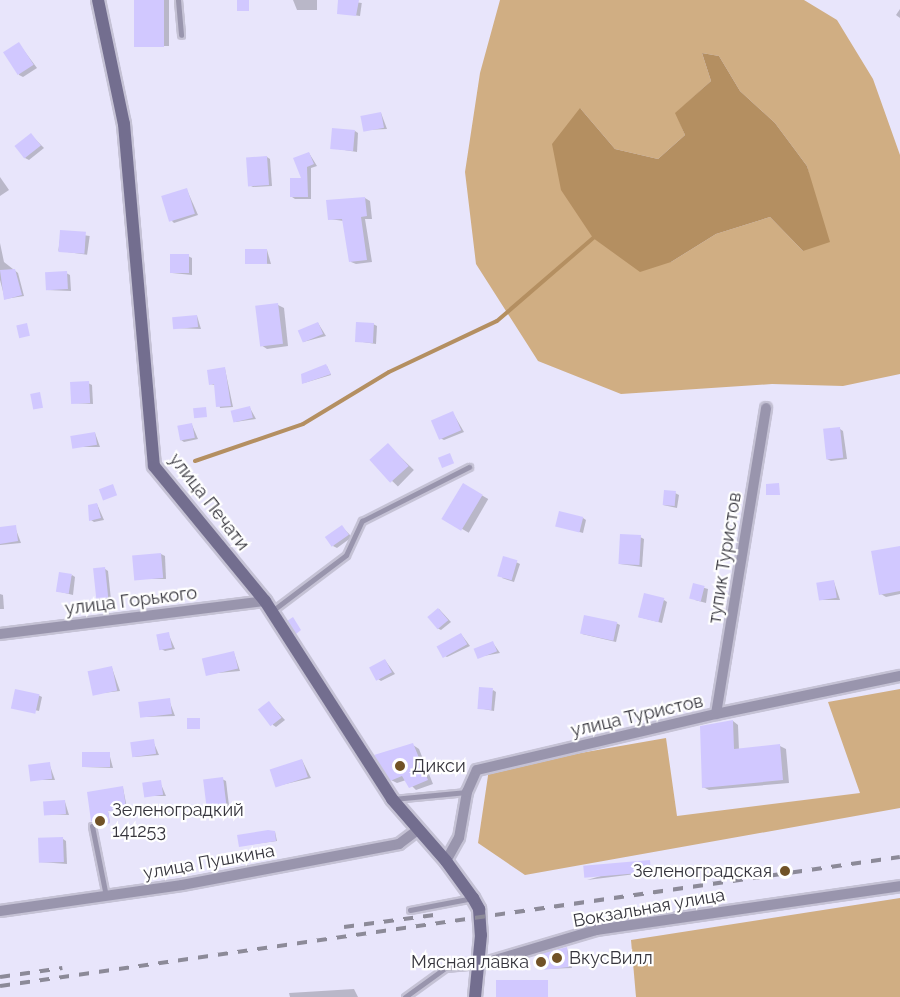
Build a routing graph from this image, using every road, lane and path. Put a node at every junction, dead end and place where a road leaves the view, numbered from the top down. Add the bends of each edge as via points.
1 (98, 0) edge
2 (178, 0) edge
3 (181, 36) dead end
4 (766, 408) dead end
5 (469, 467) dead end
6 (268, 606) junction
7 (0, 634) edge
8 (900, 676) edge
9 (716, 714) junction
10 (467, 792) junction
11 (392, 799) junction
12 (92, 826) dead end
13 (419, 829) junction
14 (446, 861) junction
15 (900, 886) edge
16 (106, 896) junction
17 (473, 898) junction
18 (411, 910) dead end
19 (0, 911) edge
20 (478, 965) junction
21 (405, 997) edge
22 (475, 997) edge

1 - 6 street, улица Печати via 124,124 154,466
2 - 3 lane
4 - 9 street, тупик Туристов
5 - 6 lane via 362,520 346,555
6 - 7 street, улица Горького
6 - 11 street, улица Печати
8 - 9 street, улица Туристов
9 - 10 street, улица Туристов via 477,770
10 - 11 lane
10 - 14 street, улица Туристов via 459,838
11 - 13 street, улица Печати
12 - 16 lane
13 - 14 street, улица Печати
13 - 16 street, улица Пушкина via 399,844
14 - 17 street, улица Печати
15 - 20 street, Вокзальная улица via 596,930
16 - 19 street, улица Пушкина
17 - 18 lane
17 - 20 street, улица Печати via 480,917
20 - 21 lane via 445,968
20 - 22 street

